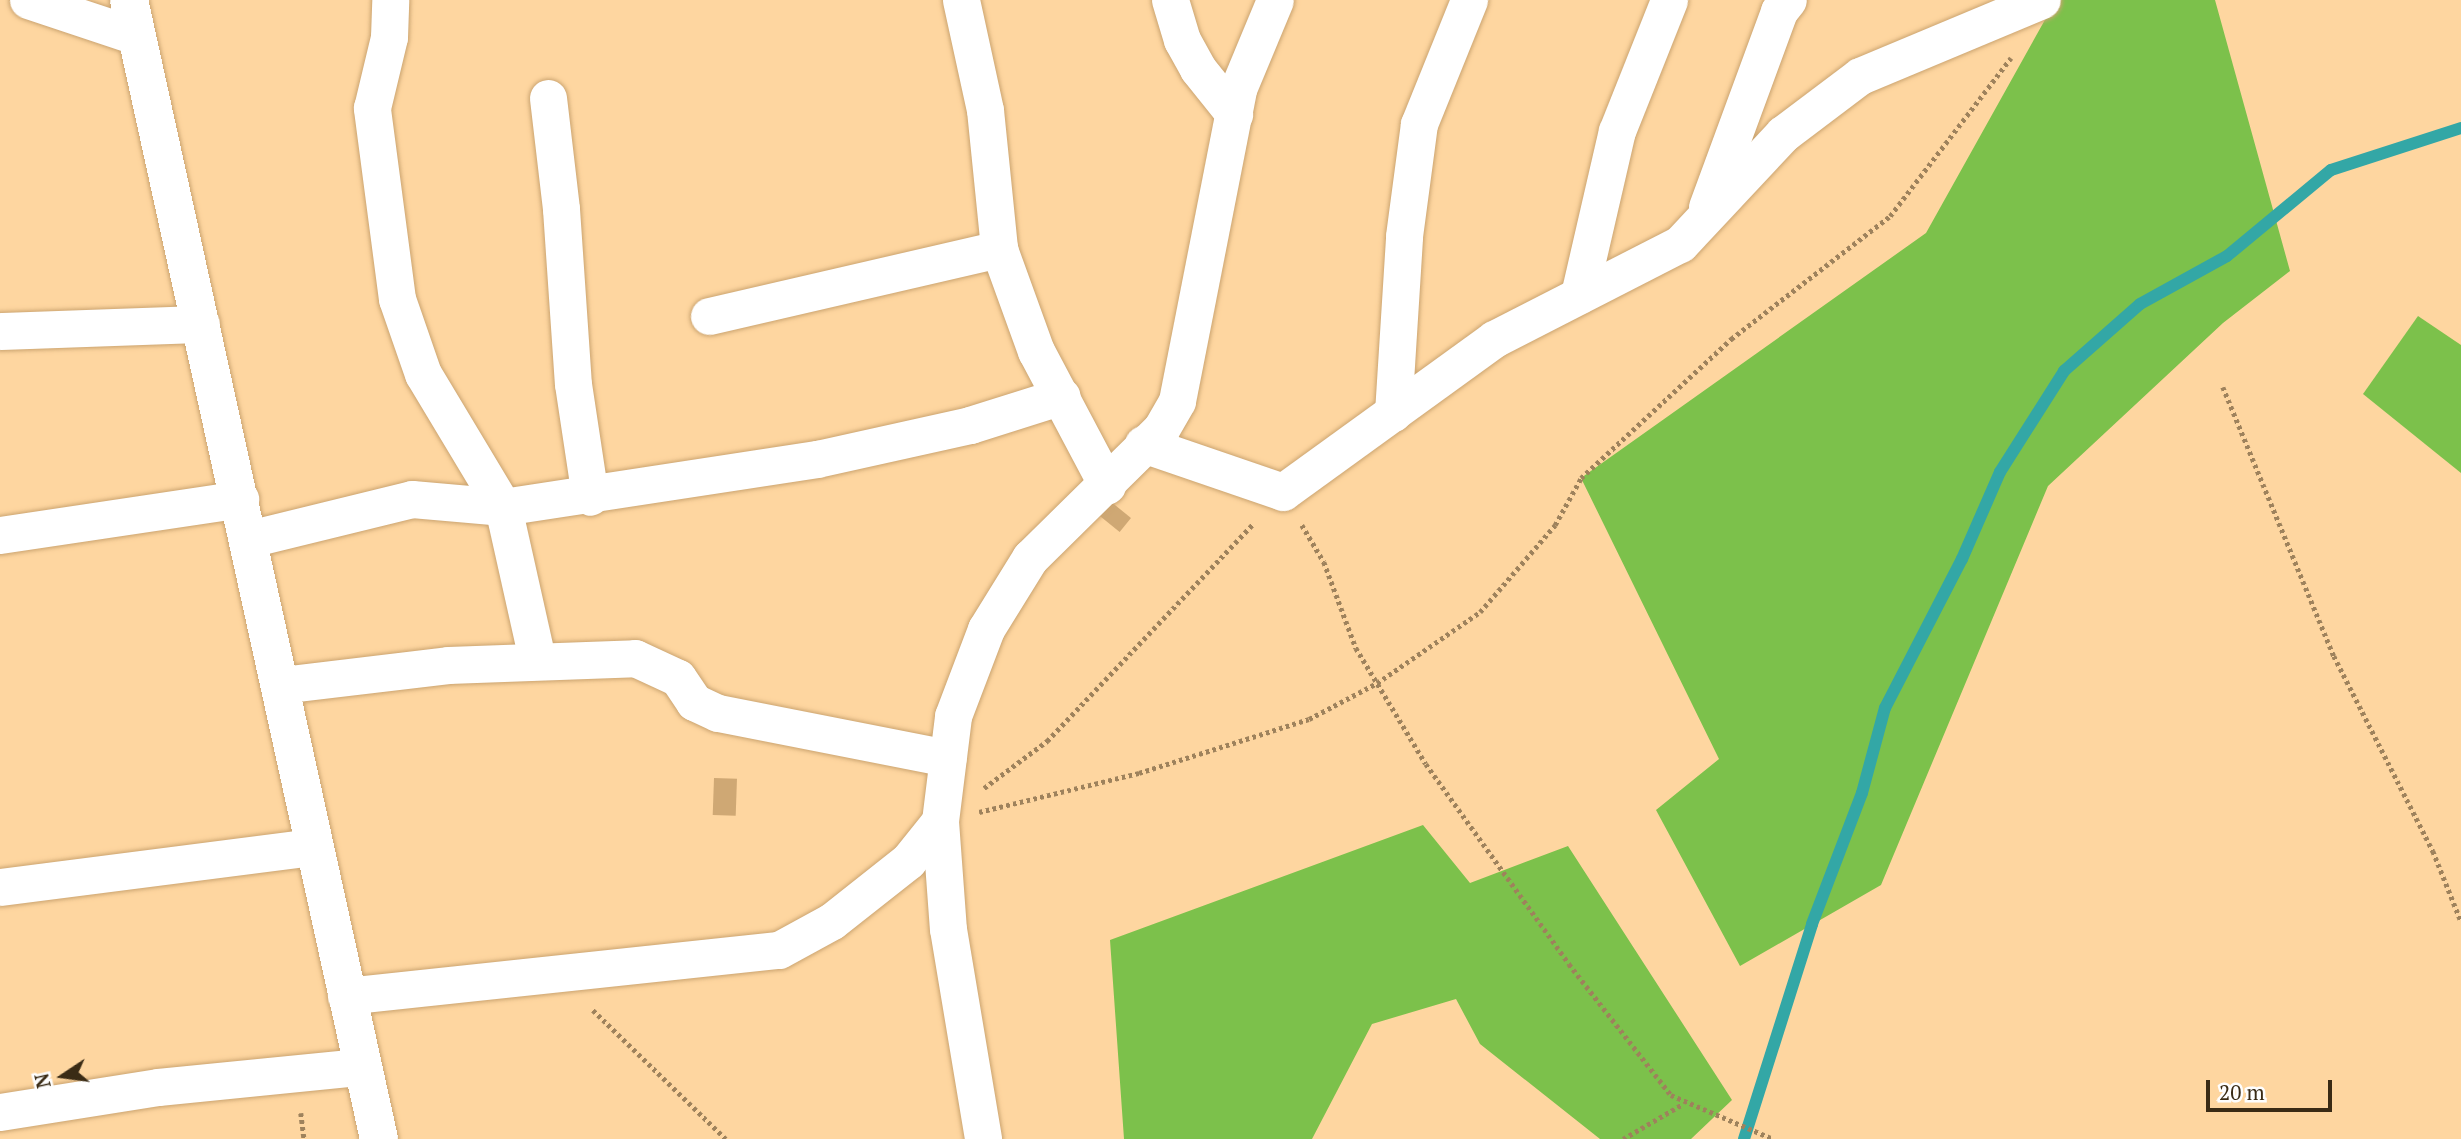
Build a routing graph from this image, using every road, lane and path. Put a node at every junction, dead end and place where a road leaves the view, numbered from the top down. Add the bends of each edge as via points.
1 (28, 0) edge
2 (390, 0) edge
3 (961, 0) edge
4 (1170, 0) edge
5 (1275, 0) edge
6 (1469, 0) edge
7 (1669, 0) edge
8 (1788, 0) edge
9 (2042, 0) edge
10 (133, 18) edge
11 (2014, 53) dead end
12 (548, 98) dead end
13 (1234, 114) junction
14 (1702, 221) junction
15 (999, 249) junction
16 (1579, 295) junction
17 (709, 316) dead end
18 (201, 324) junction
19 (0, 331) edge
20 (2223, 387) dead end
21 (1062, 396) junction
22 (1393, 413) junction
23 (1143, 444) junction
24 (1107, 485) junction
25 (1283, 492) junction
26 (590, 497) junction
27 (240, 499) junction
28 (503, 507) junction
29 (0, 535) edge
30 (249, 539) junction
31 (537, 659) junction
32 (1377, 683) junction
33 (281, 685) junction
34 (948, 758) junction
35 (940, 821) junction
36 (312, 847) junction
37 (0, 887) edge
38 (2461, 921) edge
39 (557, 974) junction
40 (346, 996) junction
41 (360, 1066) junction
42 (1683, 1103) junction
43 (0, 1112) edge
44 (379, 1139) edge
45 (726, 1139) edge
46 (983, 1139) edge
47 (1623, 1139) edge
48 (1773, 1139) edge

1 - 10 street
2 - 28 street via 389,37 372,108 397,299 423,374
3 - 15 street via 985,110
4 - 13 street via 1192,60
5 - 13 street via 1238,89
6 - 22 street via 1419,124 1404,236
7 - 16 street via 1617,131
8 - 14 street via 1779,11
9 - 14 street via 1860,75 1783,134
10 - 18 street
11 - 32 path via 1890,216 1731,339 1581,478 1555,525 1480,612
12 - 26 street via 573,384
13 - 23 street via 1177,401 1161,429
14 - 16 street via 1680,244
15 - 17 street
15 - 21 street via 1036,351
16 - 22 street via 1494,339
18 - 19 street
18 - 27 street
20 - 38 path via 2334,656 2433,851
21 - 24 street
21 - 26 street via 970,425 817,459
22 - 25 street
23 - 24 street
23 - 25 street
24 - 34 street via 1030,558 986,629 953,716
25 - 32 path via 1324,562 1356,648
25 - 35 path via 1047,741
26 - 28 street
27 - 29 street
27 - 30 street
28 - 30 street via 412,499
28 - 31 street
30 - 33 street
31 - 33 street
31 - 34 street via 635,658 678,678 694,702 718,713
32 - 35 path via 1309,719 1139,772
32 - 42 path via 1426,764 1569,964 1671,1095
33 - 36 street
34 - 35 street
35 - 39 street via 908,861 832,920 779,950
35 - 46 street via 948,929
36 - 37 street
36 - 40 street
39 - 40 street
39 - 45 path
40 - 41 street
41 - 43 street via 158,1087
41 - 44 street
42 - 47 path
42 - 48 path

